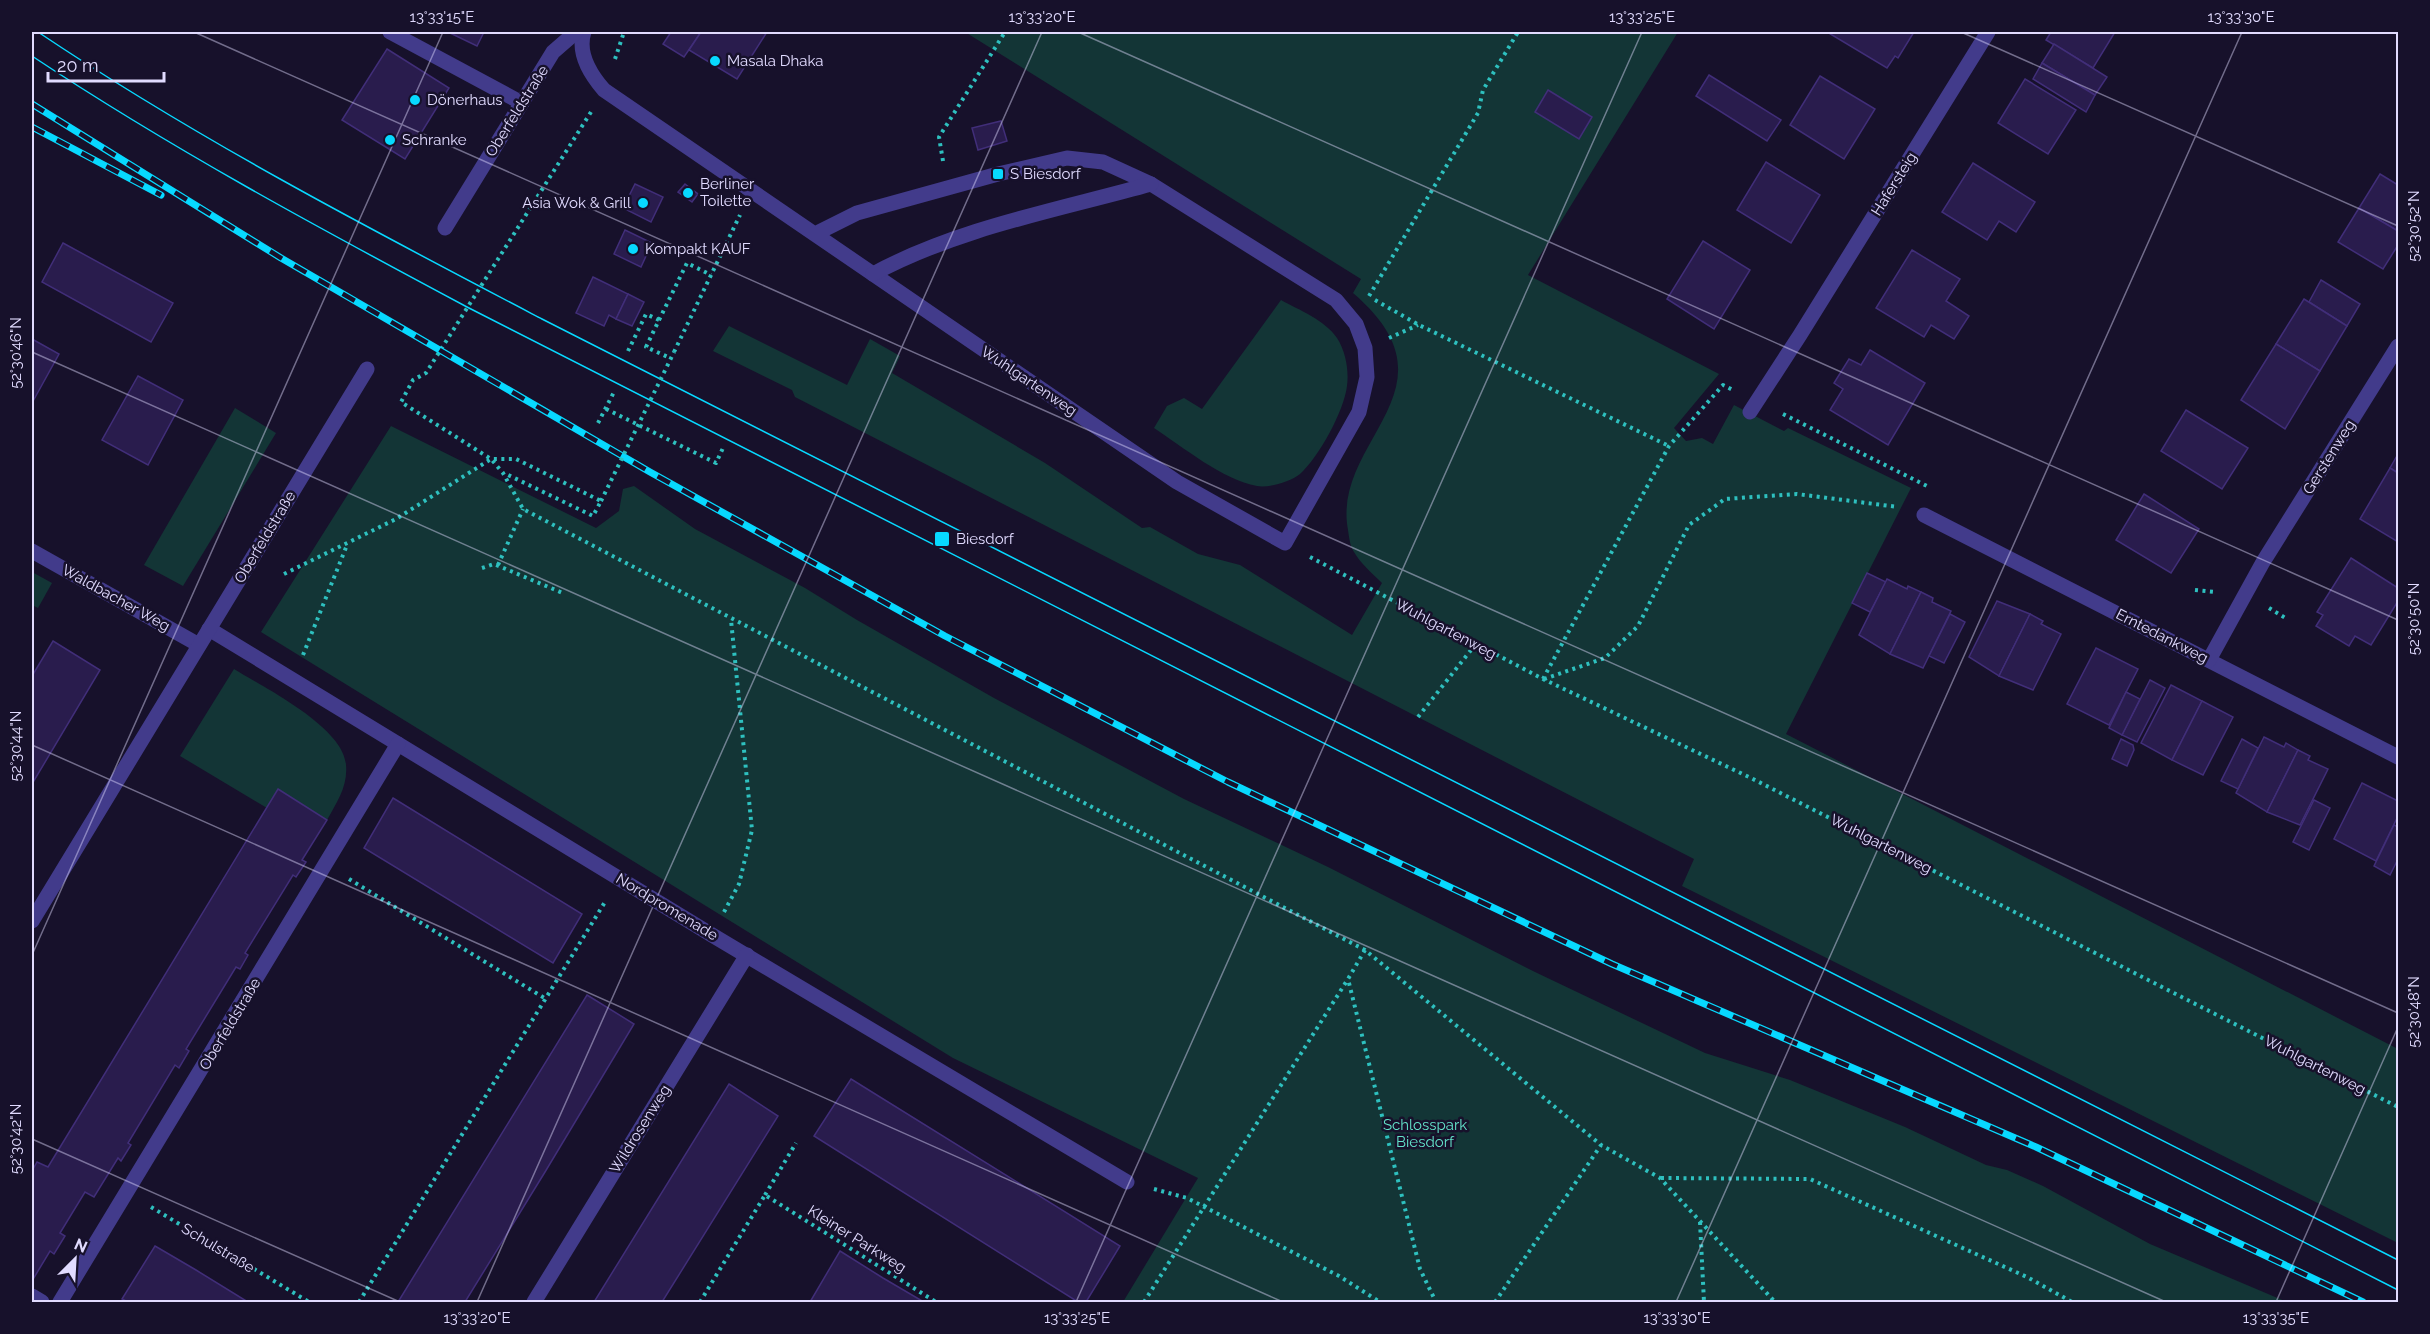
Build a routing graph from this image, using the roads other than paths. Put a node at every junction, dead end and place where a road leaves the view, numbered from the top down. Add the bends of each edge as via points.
1 (390, 32) edge
2 (576, 32) edge
3 (584, 32) edge
4 (1988, 32) edge
5 (522, 103) junction
6 (1151, 184) junction
7 (445, 228) dead end
8 (814, 234) junction
9 (873, 274) junction
10 (2398, 346) edge
11 (367, 369) dead end
12 (1753, 406) road end
13 (1924, 515) road end
14 (32, 551) edge
15 (209, 628) junction
16 (199, 645) junction
17 (2209, 660) junction
18 (398, 744) junction
19 (2398, 757) edge
20 (32, 921) edge
21 (747, 955) junction
22 (1127, 1182) road end
23 (32, 1296) edge
24 (42, 1302) edge
25 (60, 1302) edge
26 (534, 1302) edge

1 - 5 street
2 - 5 street, Oberfeldstraße via 553,52
3 - 8 street, Wuhlgartenweg via 581,40 589,74 604,90
4 - 12 street, Hafersteig
5 - 7 street, Oberfeldstraße
6 - 8 street via 1103,162 1067,158 857,213
6 - 9 street via 996,226 906,256
6 - 9 street, Wuhlgartenweg via 1336,300 1356,324 1365,348 1366,377 1359,412 1285,543 1177,482
8 - 9 street, Wuhlgartenweg
10 - 17 street, Gerstenweg via 2260,568
11 - 15 street, Oberfeldstraße
13 - 17 street, Erntedankweg
14 - 16 street, Waldbacher Weg
15 - 16 street, Oberfeldstraße
15 - 18 street, Nordpromenade
16 - 20 street, Oberfeldstraße
17 - 19 street, Erntedankweg
18 - 21 street, Nordpromenade
18 - 25 street, Oberfeldstraße
21 - 22 street, Nordpromenade
21 - 26 street, Wildrosenweg
23 - 24 street

